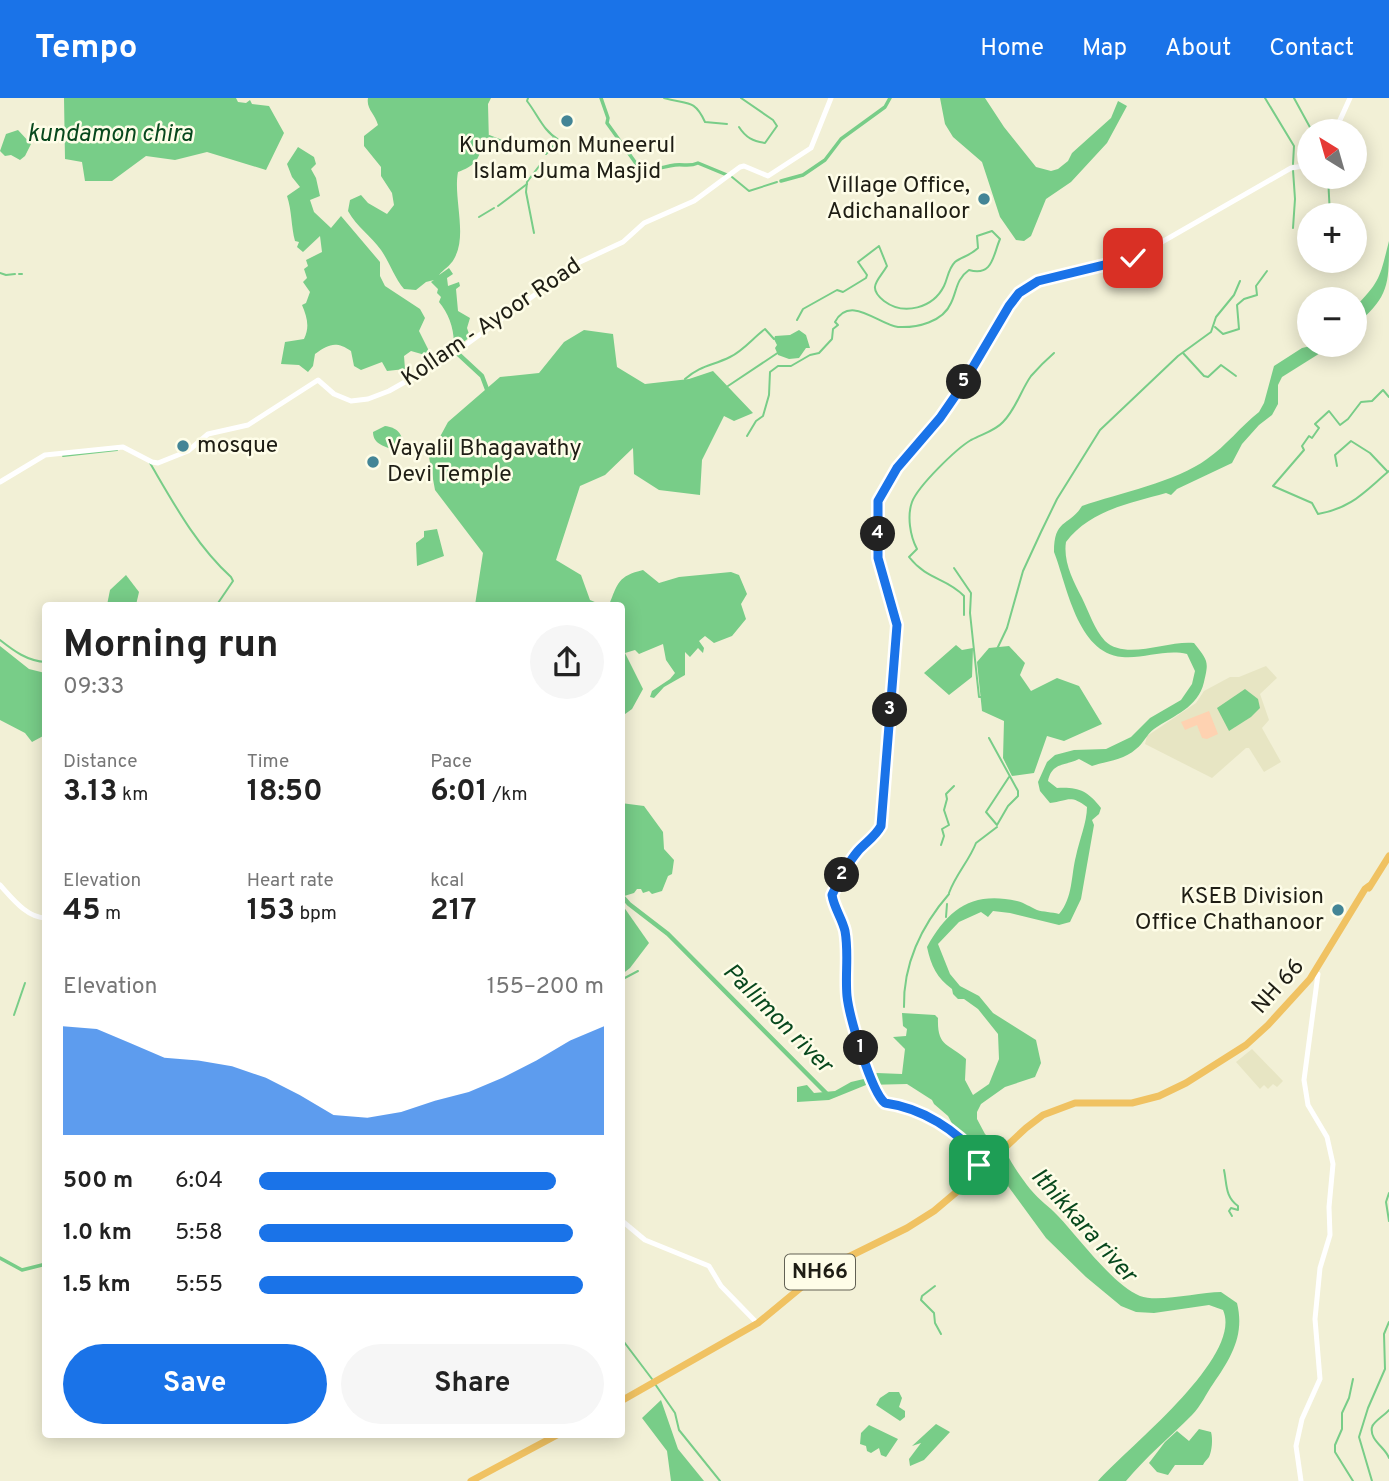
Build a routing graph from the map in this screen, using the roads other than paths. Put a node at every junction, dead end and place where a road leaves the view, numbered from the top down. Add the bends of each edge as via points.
1 (831, 98) edge
2 (1350, 98) edge
3 (1340, 119) edge
4 (1297, 167) edge
5 (0, 482) edge
6 (1389, 856) edge
7 (0, 885) edge
8 (1369, 886) junction
9 (42, 918) edge
10 (1313, 985) junction
11 (1186, 1083) junction
12 (966, 1184) junction
13 (625, 1223) edge
14 (757, 1323) junction
15 (625, 1399) edge
16 (551, 1438) edge
17 (471, 1481) edge
18 (1301, 1481) edge

1 - 5 main road, Kollam - Ayoor Road via 814,143 802,156 768,176 740,167 694,201 644,223 623,242 580,262 449,357 389,391 351,401 316,381 248,425 208,434 188,451 158,463 124,447 45,455
2 - 3 main road
4 - 12 main road via 1133,258 1038,281 1019,293 960,389 897,468 878,501 878,558 897,625 881,826 859,849 832,895 844,930 850,1010 875,1089 885,1103 931,1117 968,1145 980,1161
6 - 8 highway, NH 66 / NH66
7 - 9 main road via 30,914
8 - 10 highway, NH 66 / NH66
8 - 11 highway, NH 66 / NH66 via 1320,965 1287,1004 1246,1045
10 - 11 highway, NH 66 / NH66 via 1247,1048
10 - 18 main road via 1304,1080 1308,1105 1327,1137 1333,1164 1330,1235 1320,1268 1315,1319 1320,1380 1302,1419 1296,1446
11 - 12 highway, NH 66 / NH66 via 1132,1103 1065,1106 1035,1121
12 - 14 highway, NH66 via 914,1224 822,1270
13 - 14 main road via 645,1240 708,1265 729,1296
14 - 15 highway, NH66
16 - 17 highway

